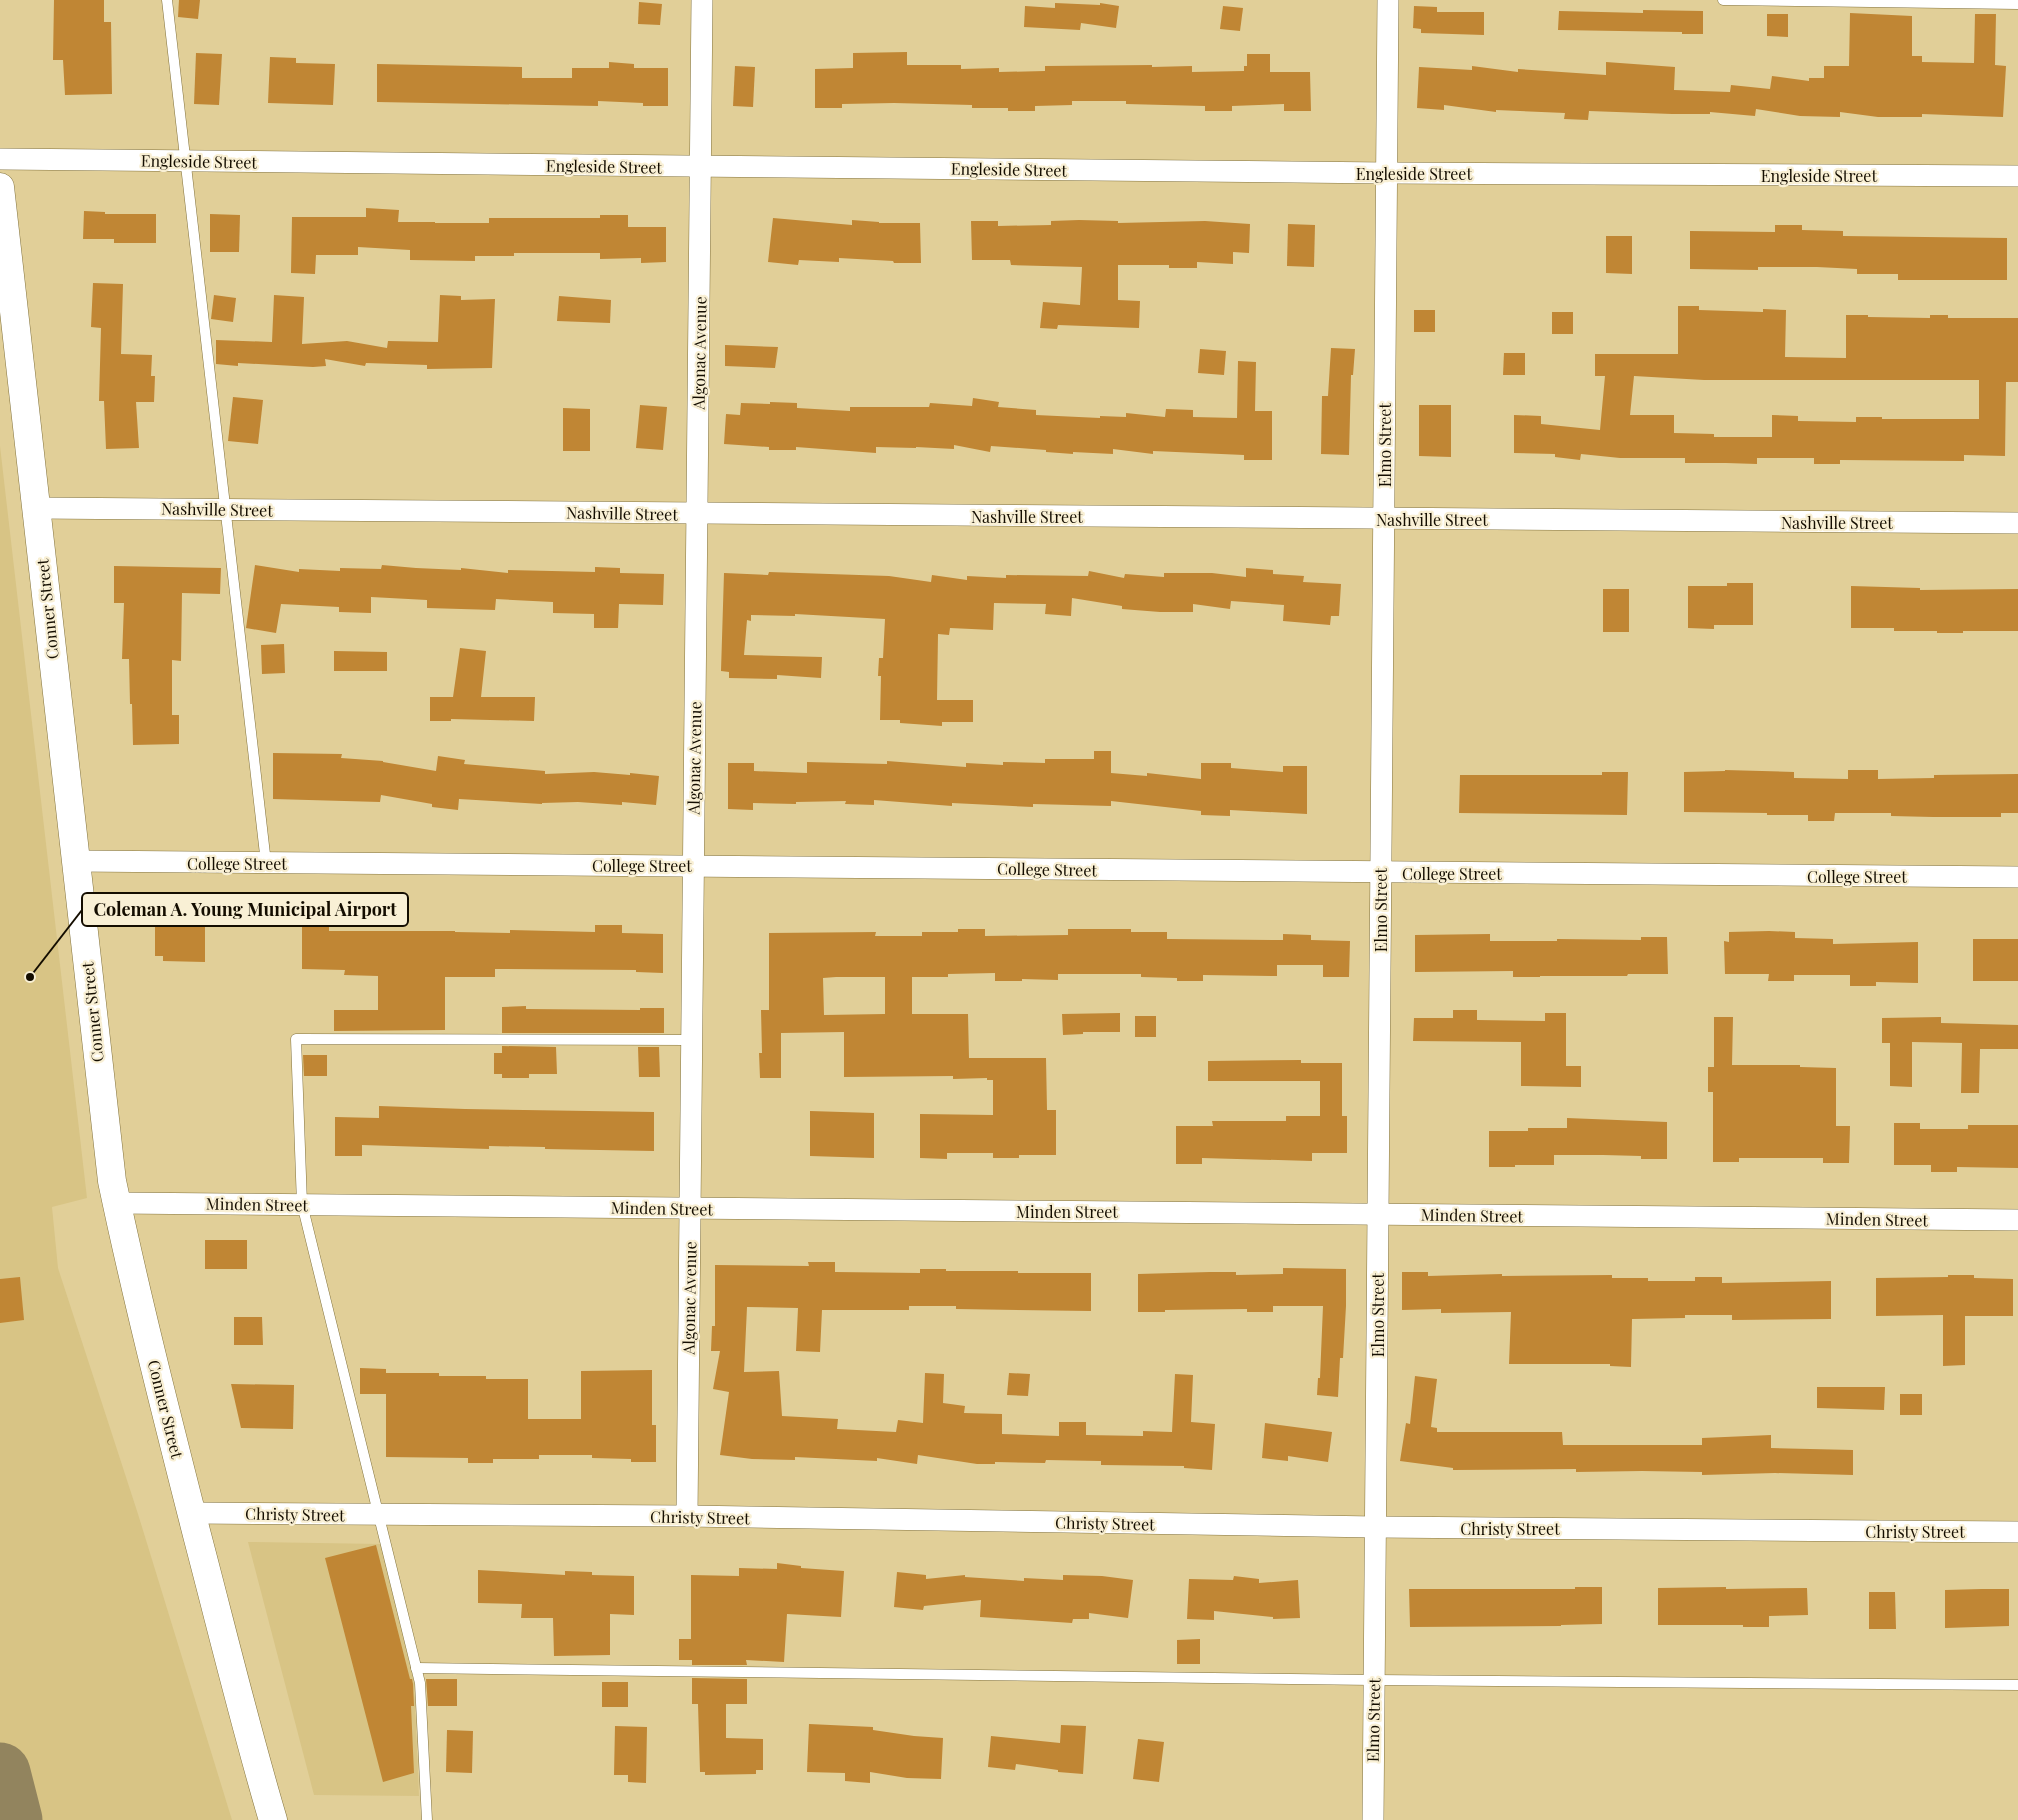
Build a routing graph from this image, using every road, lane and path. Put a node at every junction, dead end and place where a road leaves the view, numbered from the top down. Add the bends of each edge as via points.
1 (167, 0) edge
2 (702, 0) edge
3 (1388, 0) edge
4 (1723, 0) edge
5 (2018, 4) edge
6 (0, 159) edge
7 (187, 161) junction
8 (700, 167) junction
9 (1387, 173) junction
10 (2018, 176) edge
11 (0, 187) edge
12 (36, 508) junction
13 (224, 509) junction
14 (697, 514) junction
15 (1384, 519) junction
16 (2018, 523) edge
17 (76, 862) junction
18 (266, 863) junction
19 (693, 866) junction
20 (1381, 873) junction
21 (2018, 878) edge
22 (691, 1040) junction
23 (116, 1203) junction
24 (302, 1204) junction
25 (690, 1209) junction
26 (1378, 1214) junction
27 (2018, 1220) edge
28 (192, 1513) junction
29 (378, 1514) junction
30 (687, 1516) junction
31 (1375, 1527) junction
32 (2018, 1532) edge
33 (416, 1668) junction
34 (1374, 1680) junction
35 (2018, 1684) edge
36 (273, 1820) edge
37 (427, 1820) edge
38 (1372, 1820) edge

1 - 7 lane
2 - 8 street, Algonac Avenue
3 - 9 street, Elmo Street
4 - 5 lane
6 - 7 street, Engleside Street
7 - 8 street, Engleside Street
7 - 13 lane
8 - 9 street, Engleside Street
8 - 14 street, Algonac Avenue
9 - 10 street, Engleside Street
9 - 15 street, Elmo Street
11 - 12 main road, Conner Street
12 - 13 street, Nashville Street
12 - 17 main road, Conner Street
13 - 14 street, Nashville Street
13 - 18 lane
14 - 15 street, Nashville Street
14 - 19 street, Algonac Avenue
15 - 16 street, Nashville Street
15 - 20 street, Elmo Street
17 - 18 street, College Street
17 - 23 main road, Conner Street
18 - 19 street, College Street
19 - 20 street, College Street
19 - 22 street, Algonac Avenue
20 - 21 street, College Street
20 - 26 street, Elmo Street
22 - 24 lane via 296,1039
22 - 25 street, Algonac Avenue
23 - 24 street, Minden Street
23 - 28 main road, Conner Street
24 - 25 street, Minden Street
24 - 29 lane
25 - 26 street, Minden Street
25 - 30 street, Algonac Avenue
26 - 27 street, Minden Street
26 - 31 street, Elmo Street
28 - 29 street, Christy Street
28 - 36 main road, Conner Street
29 - 30 street, Christy Street
29 - 33 lane
30 - 31 street, Christy Street
31 - 32 street, Christy Street
31 - 34 street, Elmo Street
33 - 34 lane
33 - 37 lane via 420,1683
34 - 35 lane
34 - 38 street, Elmo Street

